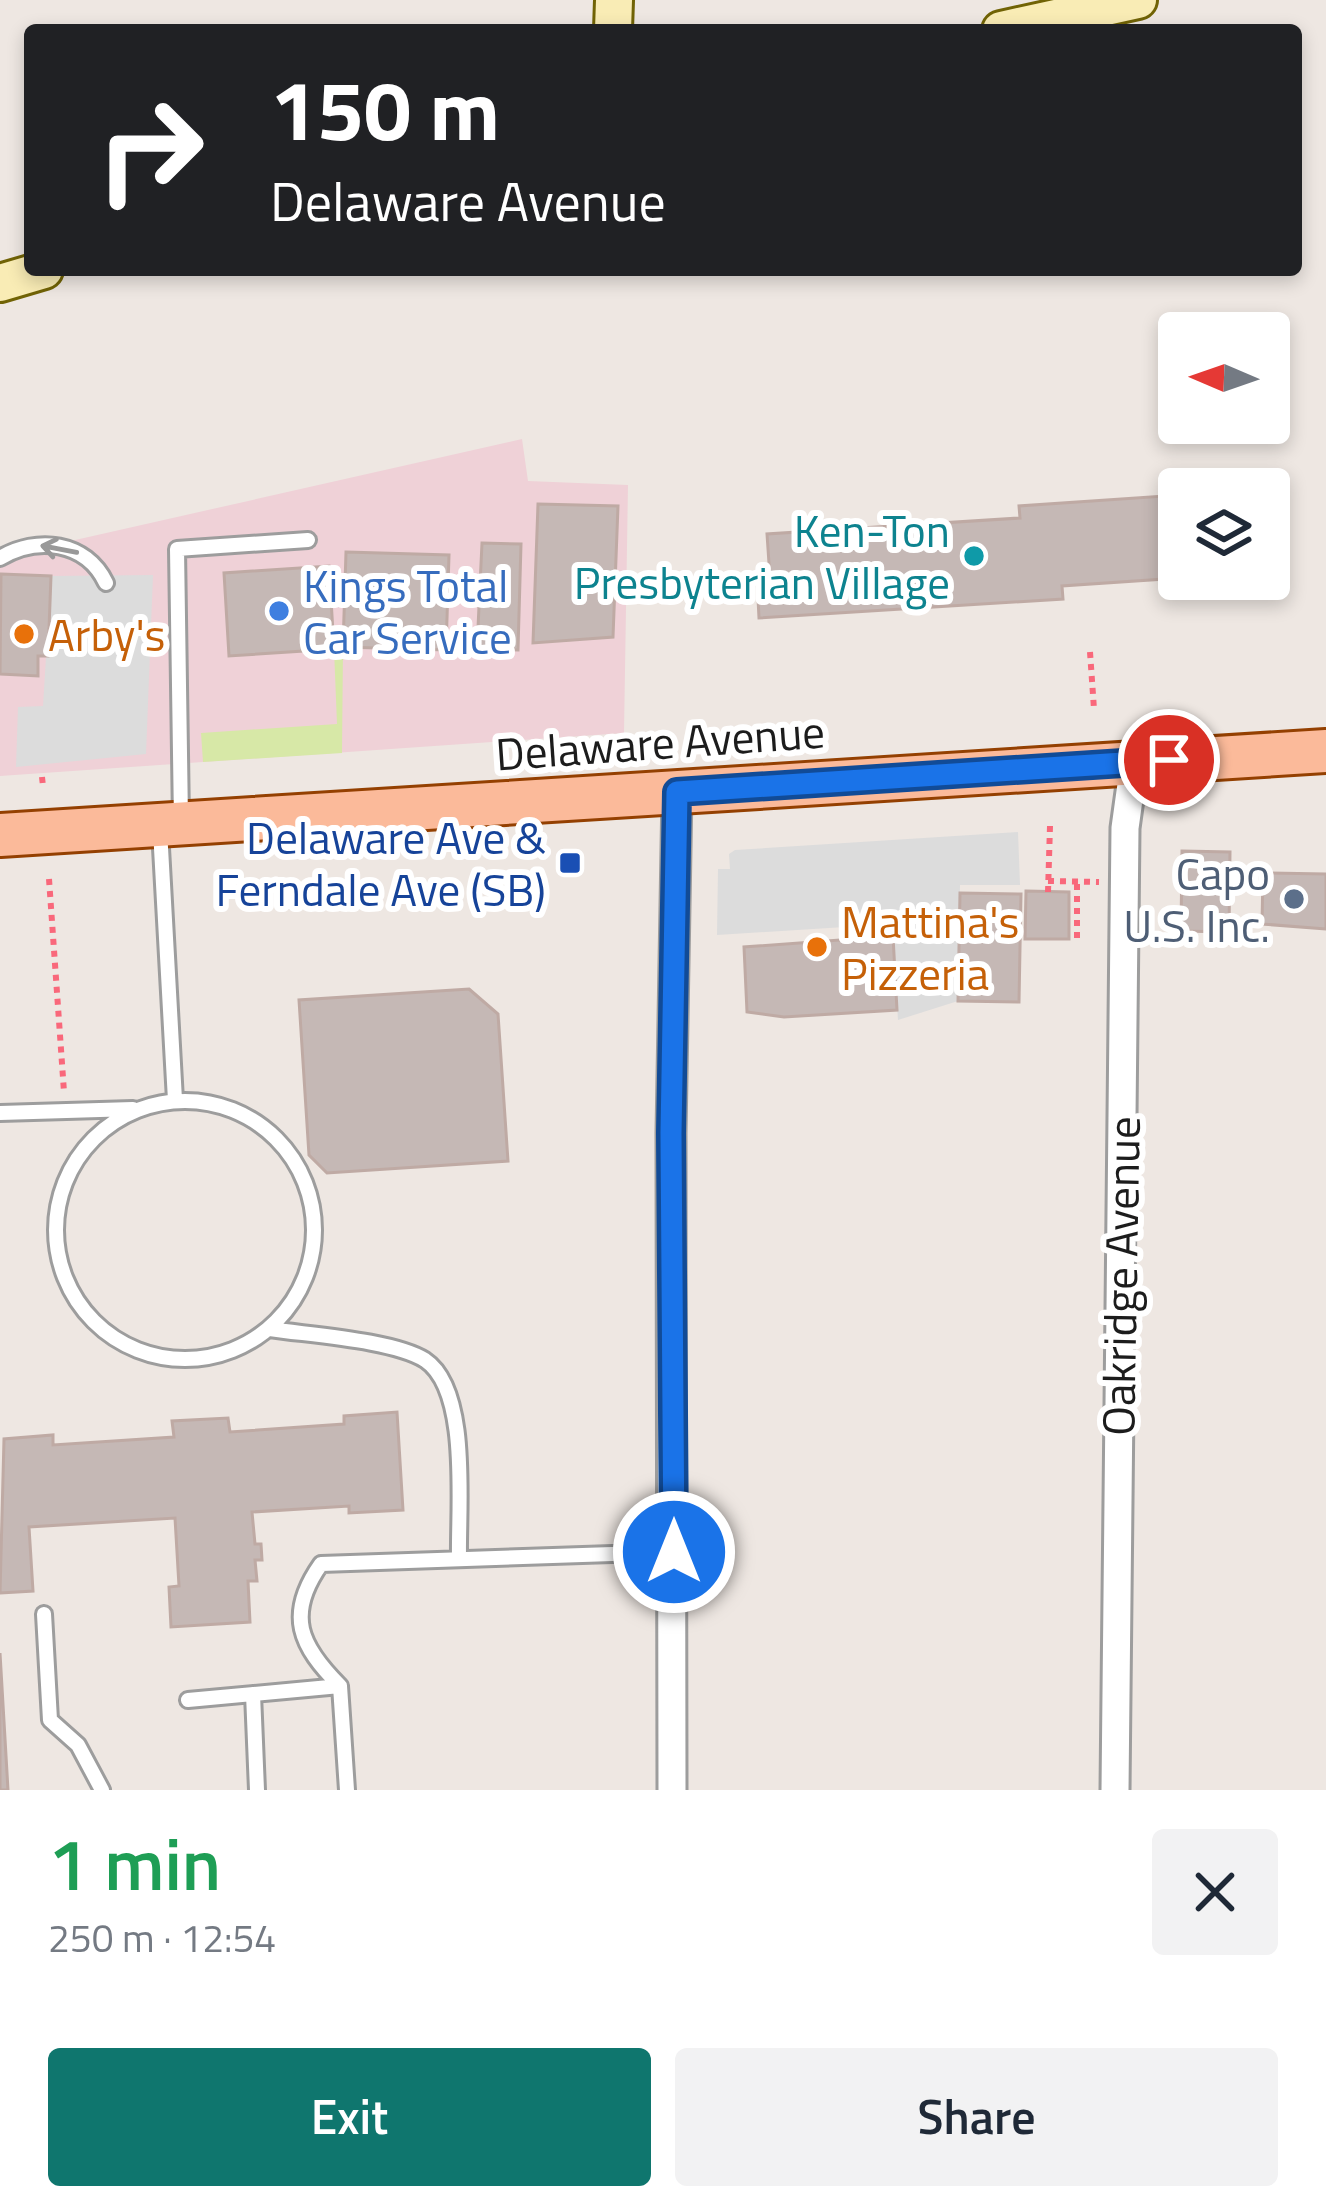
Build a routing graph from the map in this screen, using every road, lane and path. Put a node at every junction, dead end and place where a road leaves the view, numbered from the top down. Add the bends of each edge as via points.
1 (1138, 0) edge
2 (1028, 24) edge
3 (308, 540) dead end
4 (0, 558) edge
5 (106, 583) dead end
6 (1090, 652) dead end
7 (1094, 709) dead end
8 (1326, 751) edge
9 (1133, 763) junction
10 (677, 792) junction
11 (170, 824) junction
12 (1050, 826) dead end
13 (0, 835) edge
14 (49, 879) dead end
15 (1048, 881) junction
16 (1077, 881) junction
17 (1102, 882) dead end
18 (1048, 892) dead end
19 (1076, 938) dead end
20 (175, 1100) junction
21 (65, 1108) junction
22 (135, 1109) junction
23 (0, 1113) edge
24 (270, 1329) junction
25 (674, 1552) junction
26 (459, 1556) junction
27 (44, 1614) dead end
28 (340, 1686) junction
29 (253, 1694) junction
30 (188, 1700) dead end
31 (102, 1790) edge
32 (257, 1790) edge
33 (347, 1790) edge
34 (672, 1790) edge
35 (1115, 1790) edge

1 - 2 street
3 - 11 lane via 177,549
5 -> 4 lane via 62,545
6 - 7 path
8 - 9 main road, Delaware Avenue
9 - 10 main road, Delaware Avenue
9 - 35 street, Oakridge Avenue via 1125,828
10 - 11 main road, Delaware Avenue
10 - 25 street
11 - 13 main road, Delaware Avenue
11 - 20 lane
12 - 15 path
14 - 21 path
15 - 16 path
15 - 18 path
16 - 17 path
16 - 19 path
20 - 22 lane
20 - 24 lane via 215,1102 253,1118 284,1145 306,1180 315,1220 311,1260 296,1298
21 - 22 lane
21 - 23 lane
22 - 24 lane via 100,1130 71,1166 57,1208 57,1254 73,1296 102,1330 142,1353 186,1360 231,1352
24 - 26 lane via 425,1360 450,1390
25 - 26 lane
25 - 34 street
26 - 28 lane via 321,1564 307,1584 301,1627 309,1655
27 - 31 lane via 50,1720 78,1745
28 - 29 lane
28 - 33 lane
29 - 30 lane
29 - 32 lane

